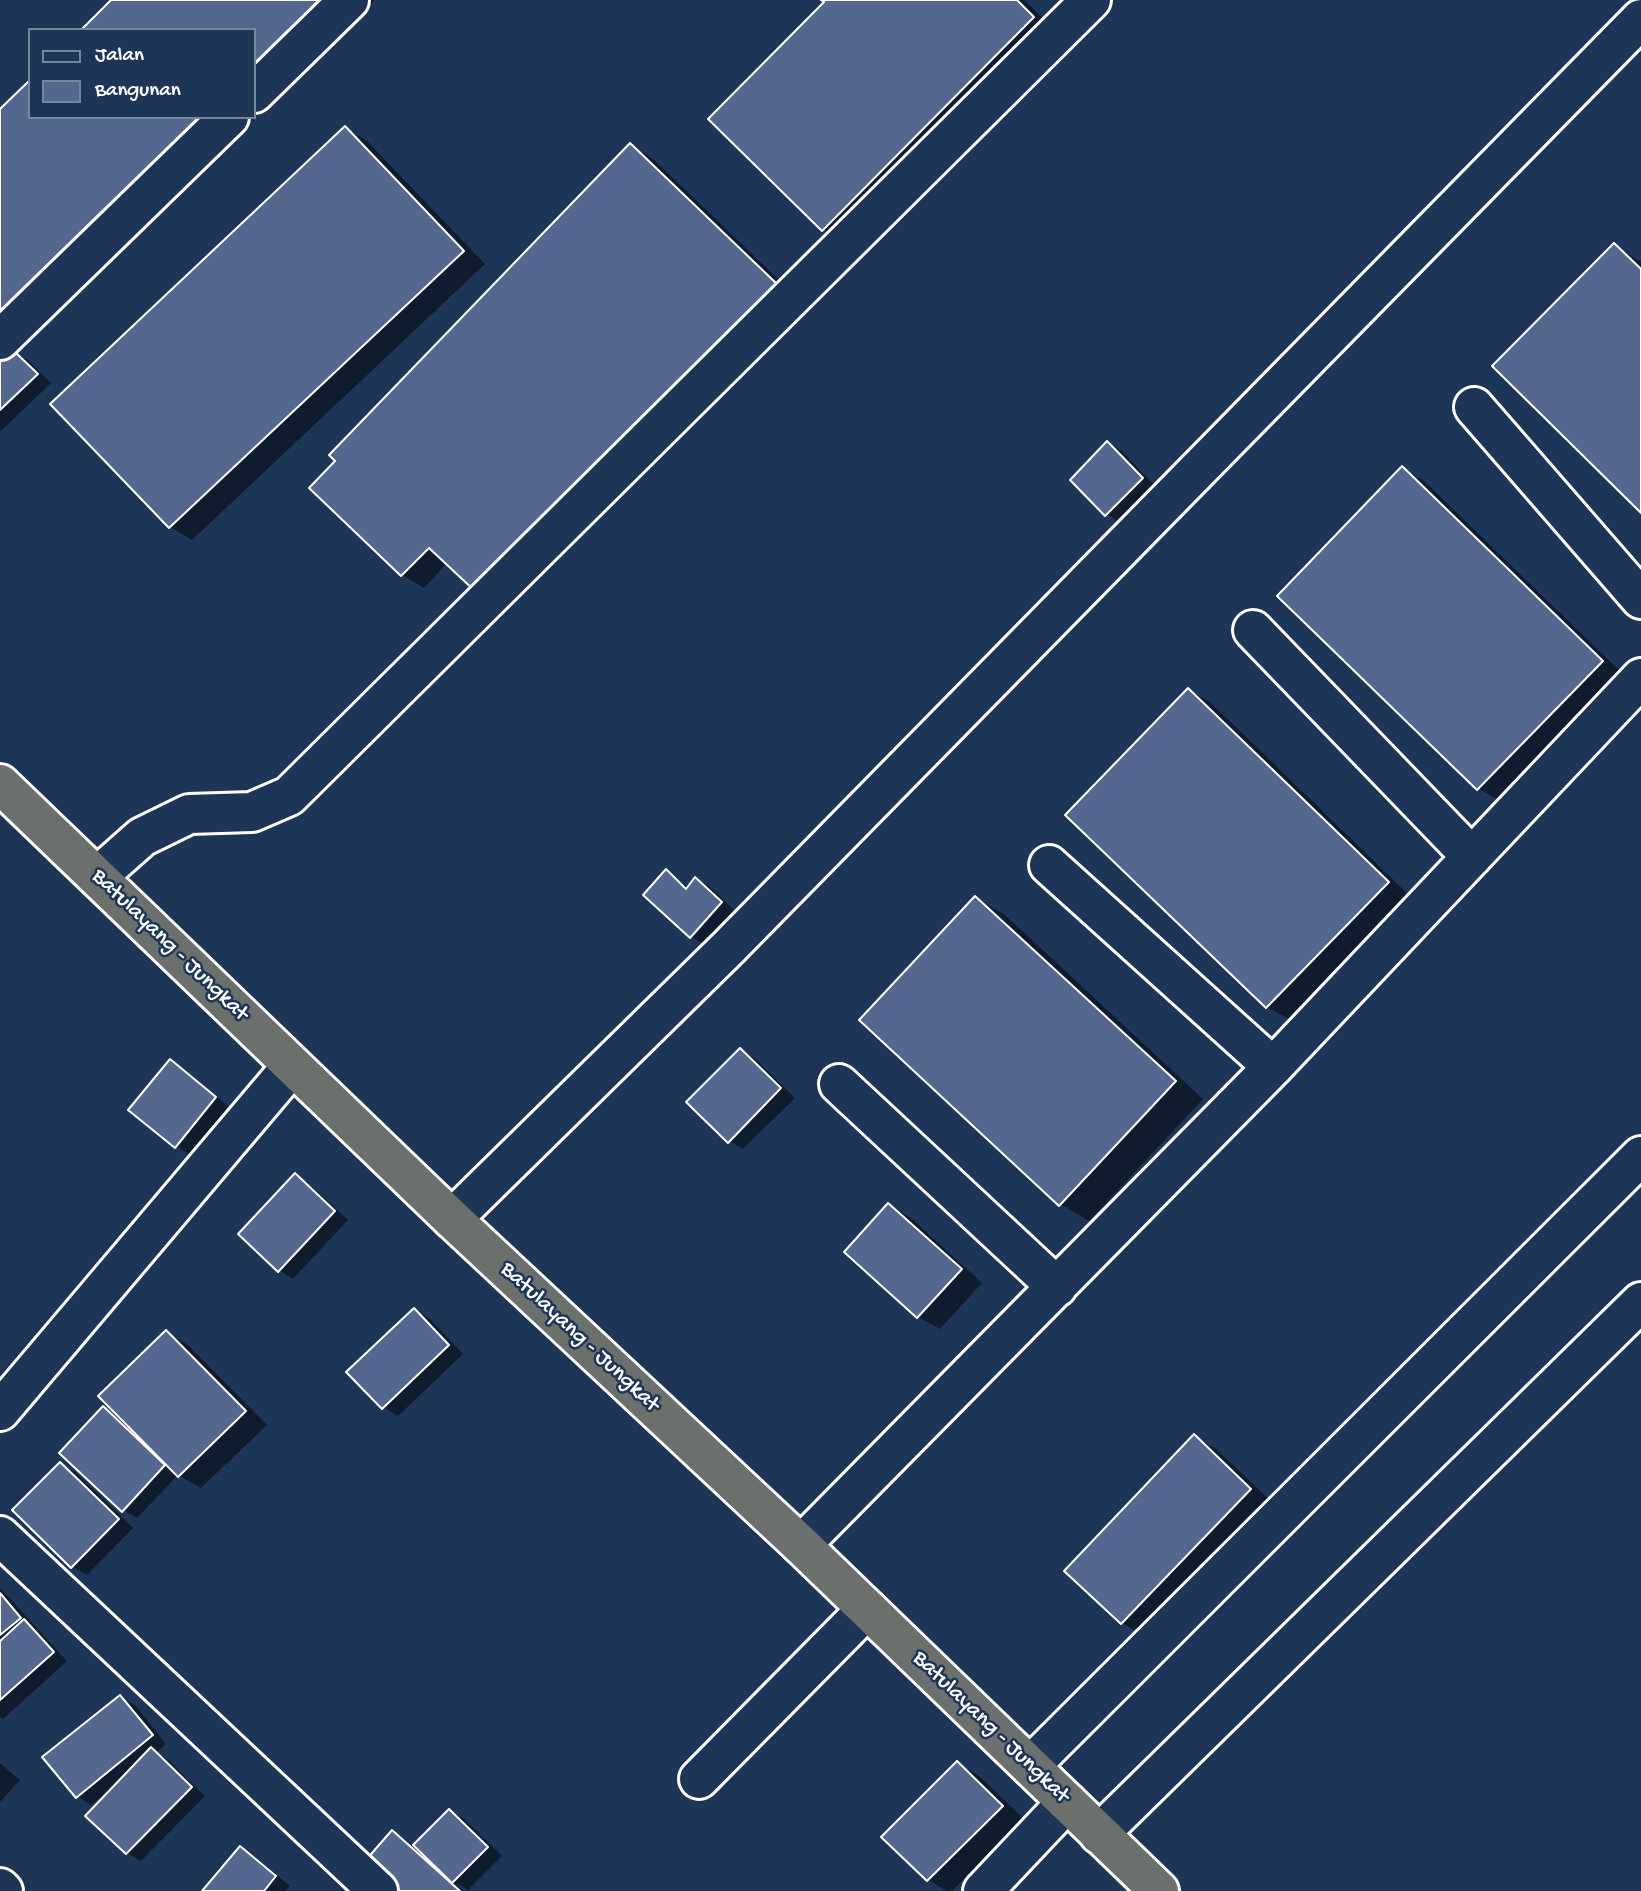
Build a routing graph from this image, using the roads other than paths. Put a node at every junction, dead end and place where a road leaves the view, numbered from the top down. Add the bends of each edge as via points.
1 (349, 0) edge
2 (1091, 0) edge
3 (1641, 19) edge
4 (256, 91) edge
5 (227, 119) edge
6 (0, 340) edge
7 (1475, 407) dead end
8 (1641, 599) edge
9 (1253, 630) dead end
10 (1641, 678) edge
11 (0, 784) edge
12 (1472, 857) junction
13 (1049, 864) dead end
14 (97, 876) junction
15 (292, 1066) junction
16 (1273, 1067) junction
17 (839, 1084) dead end
18 (1641, 1156) edge
19 (452, 1219) junction
20 (1057, 1287) junction
21 (1641, 1302) edge
22 (0, 1411) edge
23 (0, 1536) edge
24 (801, 1545) junction
25 (867, 1609) junction
26 (1030, 1766) junction
27 (699, 1779) dead end
28 (1067, 1802) junction
29 (1099, 1834) junction
30 (378, 1891) edge
31 (983, 1891) edge
32 (1159, 1891) edge

1 - 4 street
2 - 14 street via 289,796 252,812 189,814 142,836
3 - 19 street via 738,938
5 - 6 street
7 - 8 street
9 - 12 street
10 - 12 street
11 - 14 highway, Batulayang - Jungkat
12 - 16 street
13 - 16 street
14 - 15 highway, Batulayang - Jungkat
15 - 19 highway, Batulayang - Jungkat
15 - 22 street
16 - 20 street
17 - 20 street
18 - 26 street
19 - 24 highway, Batulayang - Jungkat
20 - 24 street
21 - 29 street
23 - 30 street
24 - 25 highway, Batulayang - Jungkat
25 - 26 highway, Batulayang - Jungkat
25 - 27 street
26 - 28 highway, Batulayang - Jungkat
28 - 29 highway, Batulayang - Jungkat
28 - 31 street
29 - 32 highway, Batulayang - Jungkat

